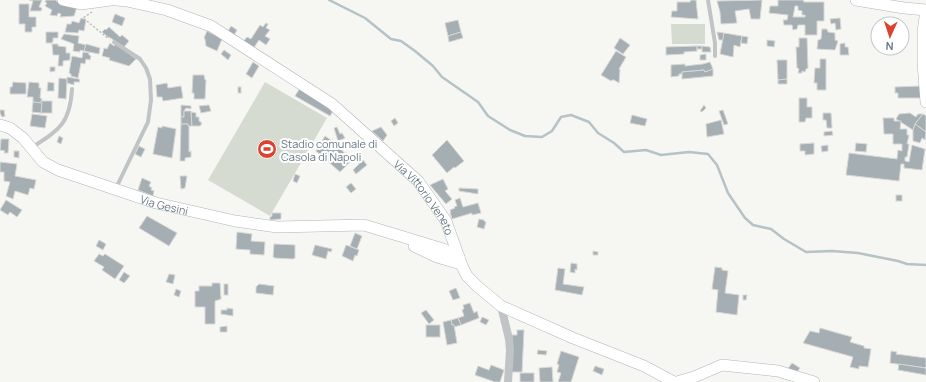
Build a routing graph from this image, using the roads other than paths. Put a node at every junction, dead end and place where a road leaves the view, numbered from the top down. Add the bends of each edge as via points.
1 (63, 0) edge
2 (111, 0) edge
3 (116, 0) edge
4 (708, 0) edge
5 (861, 0) edge
6 (926, 7) edge
7 (910, 9) junction
8 (926, 10) edge
9 (924, 27) junction
10 (114, 42) road end
11 (715, 56) dead end
12 (72, 89) dead end
13 (926, 102) edge
14 (0, 125) edge
15 (31, 148) junction
16 (114, 190) junction
17 (349, 224) junction
18 (437, 257) junction
19 (460, 260) junction
20 (467, 276) junction
21 (501, 306) junction
22 (508, 382) edge
23 (676, 382) edge
24 (814, 382) edge

1 - 2 street via 81,4
3 - 19 street, Via Vittorio Veneto via 167,10 211,26 332,104 418,181 446,221
4 - 11 lane
5 - 7 street
6 - 8 street
7 - 8 street
7 - 9 street
8 - 9 street
9 - 13 street
10 - 16 lane via 140,59 146,68 150,79 151,100 148,122
12 - 15 lane via 71,104 65,121
14 - 15 street, Via Gesini via 10,128
15 - 16 street, Via Gesini via 43,162 58,170
16 - 17 street, Via Gesini via 156,203 235,221 277,227
17 - 18 street via 417,247
17 - 19 street via 364,225 443,249
18 - 19 street
18 - 20 street
19 - 20 street, Via Vittorio Veneto
20 - 21 street, Via Vittorio Veneto
21 - 22 street via 509,339
21 - 23 street, Via Vittorio Veneto
23 - 24 street, Via Vittorio Veneto via 722,365 778,371

